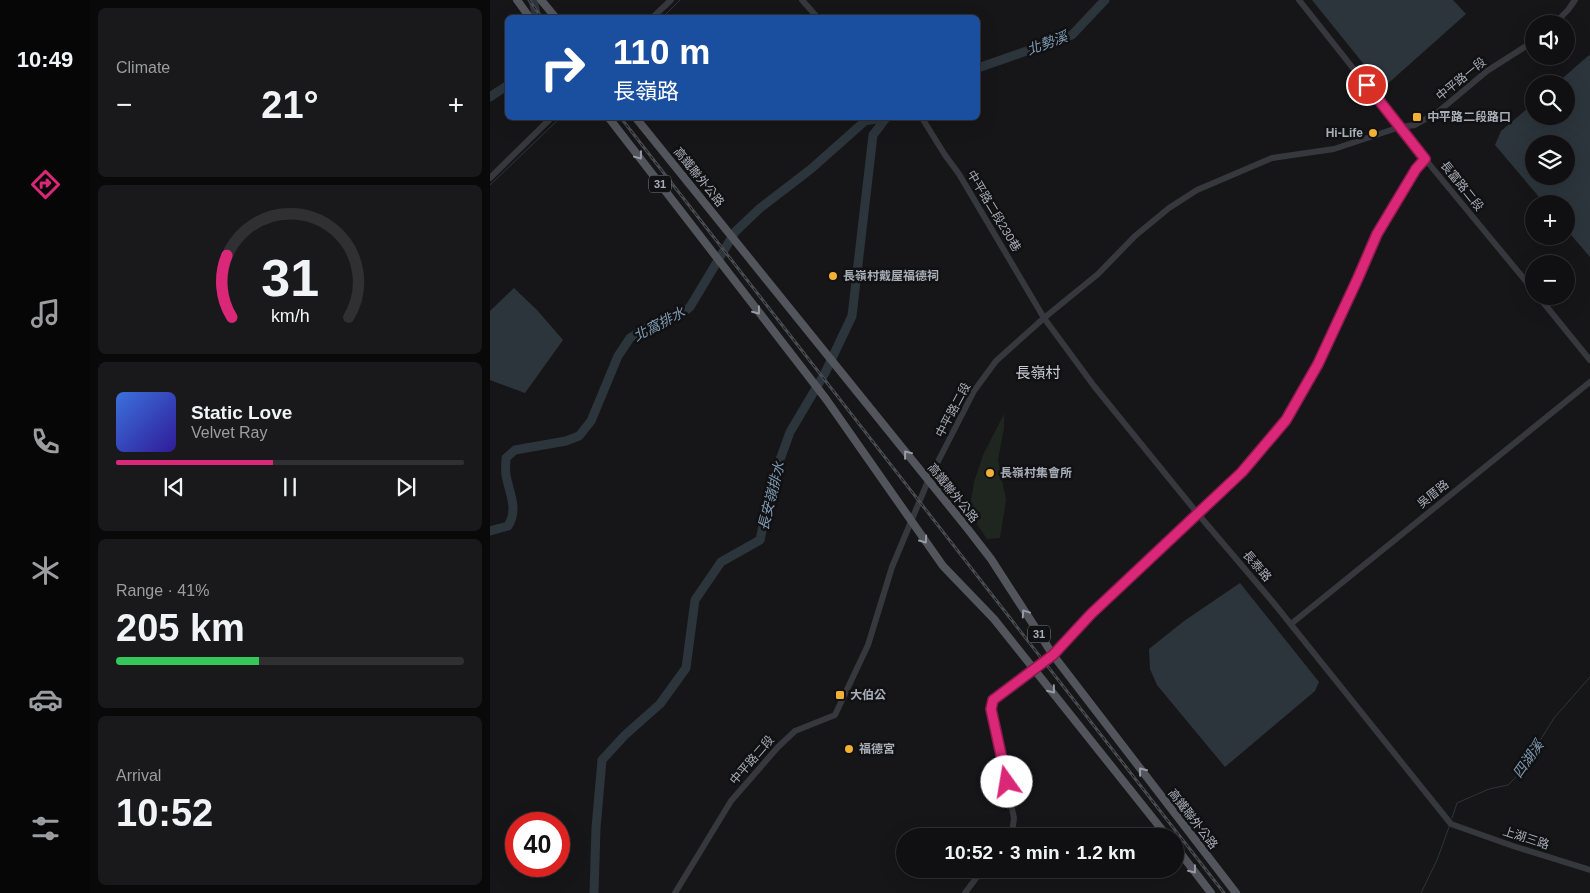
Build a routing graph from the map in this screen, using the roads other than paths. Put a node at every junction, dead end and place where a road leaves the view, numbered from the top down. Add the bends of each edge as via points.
1 (517, 0) edge
2 (541, 0) edge
3 (670, 0) edge
4 (802, 0) edge
5 (1299, 0) edge
6 (1575, 0) edge
7 (528, 15) edge
8 (554, 15) edge
9 (655, 15) edge
10 (815, 15) edge
11 (1563, 15) edge
12 (1525, 47) edge
13 (549, 120) edge
14 (612, 120) edge
15 (638, 120) edge
16 (923, 120) edge
17 (1400, 127) junction
18 (1425, 159) junction
19 (490, 178) edge
20 (1525, 280) edge
21 (1545, 305) edge
22 (1044, 318) junction
23 (1590, 360) edge
24 (1590, 382) edge
25 (928, 482) junction
26 (1198, 514) junction
27 (911, 521) junction
28 (1291, 624) junction
29 (1053, 655) junction
30 (1036, 669) junction
31 (1456, 826) joint
32 (1013, 828) edge
33 (1161, 828) edge
34 (1184, 858) edge
35 (1590, 870) edge
36 (976, 878) edge
37 (675, 893) edge
38 (965, 893) edge
39 (1211, 893) edge
40 (1236, 893) edge

1 - 7 main road
2 - 8 main road
3 - 9 street
4 - 10 street
5 - 17 street, 長富路二段
6 - 11 street
12 - 17 street, 中平路一段 via 1487,71 1438,112 1415,125
13 - 19 street
14 -> 27 main road, 31 via 826,400
25 -> 15 main road, 高鐵聯外公路 / 31 via 844,373
16 - 22 street, 中平路二段230巷
17 - 18 street, 長富路二段
17 - 22 street, 中平路二段 via 1334,149 1272,158 1197,190 1168,208 1098,274
18 - 20 street, 長富路二段
18 - 26 street via 1377,234 1318,364 1286,420 1242,472
21 - 23 street
22 - 25 street, 中平路二段 via 996,361 974,391
22 - 26 street, 長泰路 via 1094,386
24 - 28 street, 吳厝路
25 - 27 street, 中平路二段
29 -> 25 main road, 高鐵聯外公路 / 31 via 991,559
26 - 28 street, 長泰路
26 - 29 street via 1091,614
27 -> 30 main road, 31 via 943,566 994,618
27 - 37 street, 中平路二段 via 892,567 868,644 836,715 795,731 778,746 731,801
28 - 31 street, 長泰路 via 1451,824
29 - 30 street
40 -> 29 main road, 高鐵聯外公路 / 31
30 - 32 street via 997,696 992,705 1012,802
30 -> 33 main road, 31
31 - 35 street, 上湖三路
34 -> 39 main road
36 - 38 street

